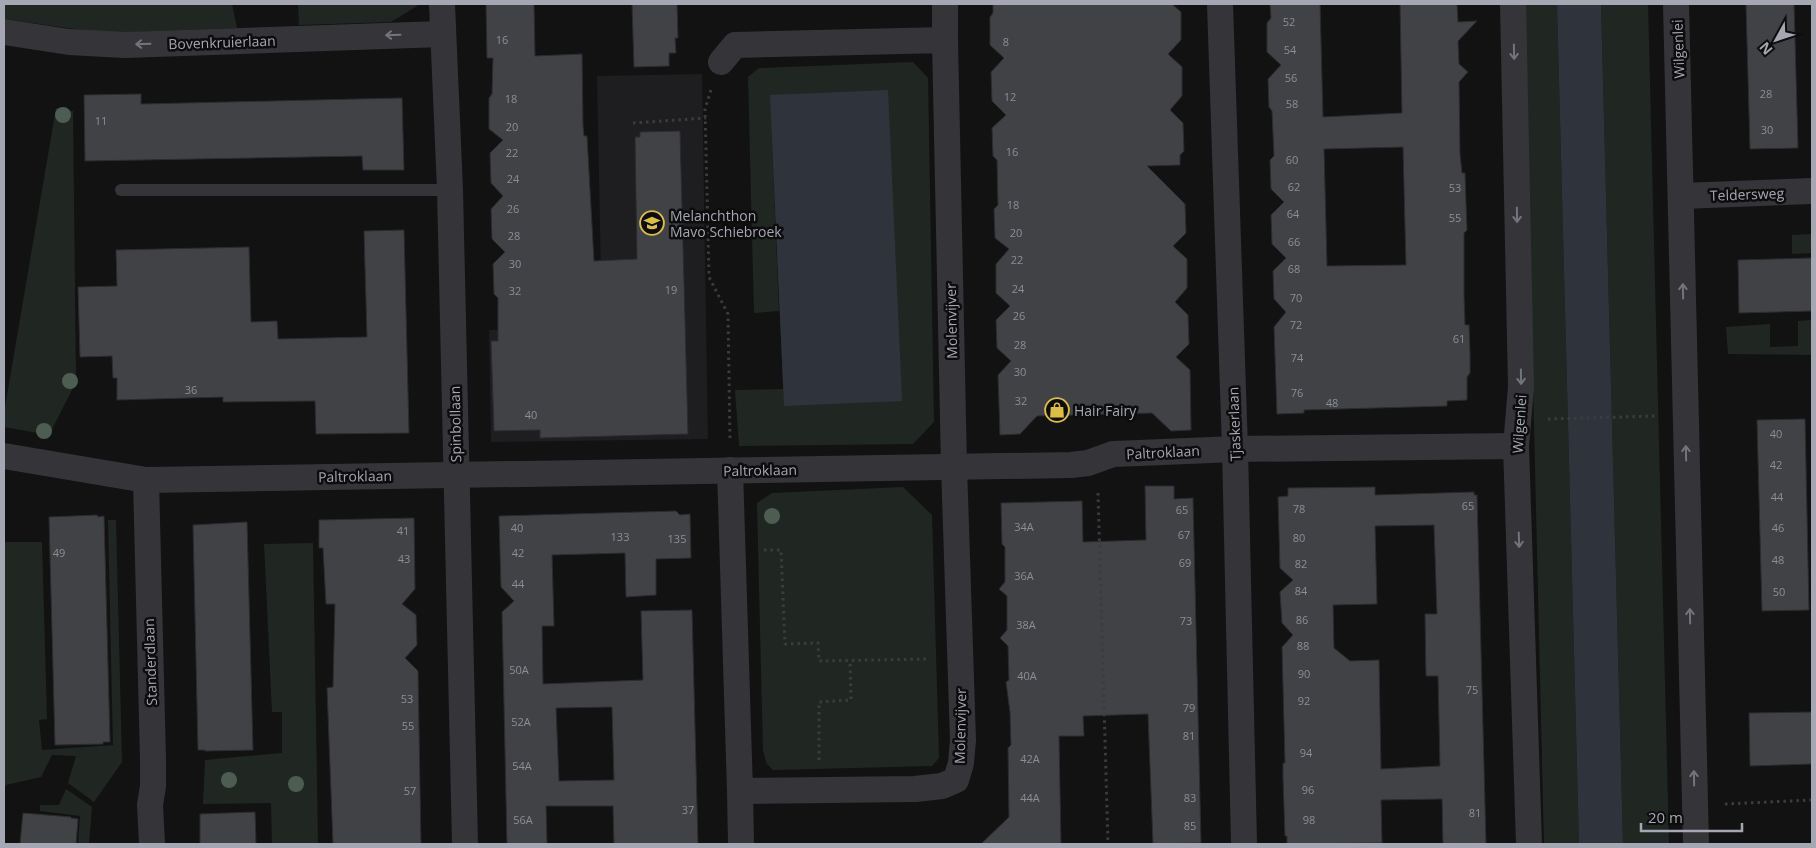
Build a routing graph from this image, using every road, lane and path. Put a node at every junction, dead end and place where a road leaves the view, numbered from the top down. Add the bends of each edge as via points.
1 (442, 4) edge
2 (944, 4) edge
3 (1220, 4) edge
4 (1512, 4) edge
5 (1676, 4) edge
6 (4, 32) edge
7 (442, 34) junction
8 (945, 40) junction
9 (721, 62) joint
10 (706, 118) junction
11 (633, 122) dead end
12 (121, 190) dead end
13 (450, 190) junction
14 (1812, 191) edge
15 (1682, 196) junction
16 (1633, 417) dead end
17 (1546, 419) dead end
18 (1516, 446) junction
19 (1235, 449) junction
20 (4, 456) edge
21 (1098, 460) junction
22 (954, 466) junction
23 (730, 470) junction
24 (456, 475) junction
25 (146, 480) junction
26 (732, 551) junction
27 (960, 658) junction
28 (850, 661) junction
29 (819, 790) junction
30 (740, 791) junction
31 (1812, 800) edge
32 (1695, 806) junction
33 (152, 844) edge
34 (465, 844) edge
35 (741, 844) edge
36 (1108, 844) edge
37 (1244, 844) edge
38 (1529, 844) edge
39 (1696, 844) edge

1 - 7 street, Spinbollaan
2 - 8 street, Molenvijver
3 - 19 street, Tjaskerlaan
4 -> 18 street, Wilgenlei via 1521,387
5 - 15 street, Wilgenlei
7 -> 6 street, Bovenkruierlaan via 126,45 69,42
7 - 13 street, Spinbollaan
8 - 9 street via 735,45
8 - 22 street, Molenvijver
9 - 10 path via 705,109
10 - 11 path
10 - 23 path via 709,277 728,314
12 - 13 lane
13 - 24 street, Spinbollaan
14 - 15 street, Teldersweg
32 -> 15 street, Wilgenlei via 1684,414
16 - 17 path
18 - 19 street, Paltroklaan
18 -> 38 street, Wilgenlei
19 - 21 street, Paltroklaan via 1113,454
19 - 37 street, Tjaskerlaan
20 - 25 street, Paltroklaan
21 - 22 street, Paltroklaan via 1071,464
21 - 36 path
22 - 23 street, Paltroklaan
22 - 27 street, Molenvijver
23 - 24 street, Paltroklaan
23 - 26 street
24 - 25 street, Paltroklaan
24 - 34 street, Spinbollaan
25 - 33 street, Standerdlaan
26 - 28 path via 781,550 785,644 818,643 819,661
26 - 30 street
27 - 28 path
27 - 29 street, Molenvijver via 963,740 962,763 956,780 942,786 915,789
28 - 29 path via 851,700 819,702
29 - 30 street, Molenvijver
30 - 35 street
31 - 32 path
32 - 39 street, Wilgenlei

